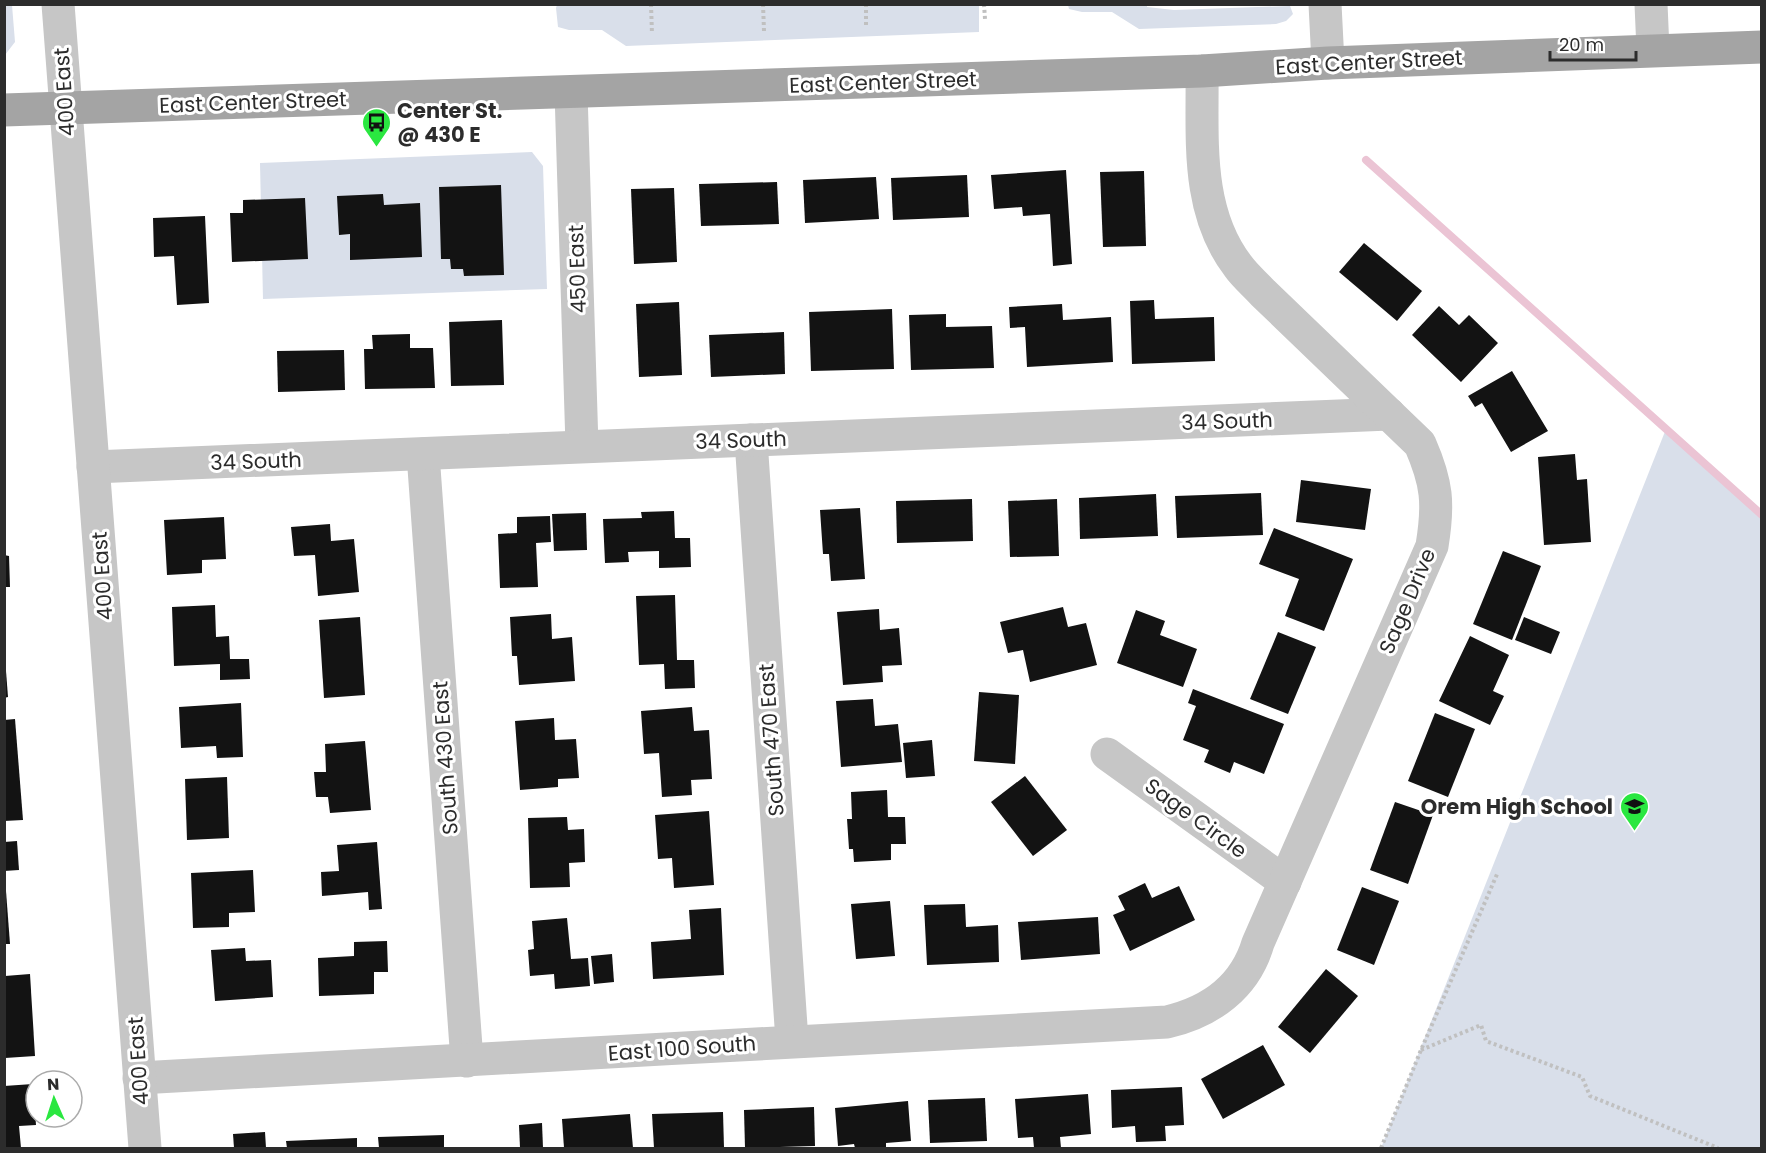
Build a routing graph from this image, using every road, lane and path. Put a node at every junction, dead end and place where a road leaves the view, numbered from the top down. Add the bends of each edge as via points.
1 (58, 4) edge
2 (651, 4) edge
3 (763, 4) edge
4 (866, 4) edge
5 (984, 4) edge
6 (1325, 4) edge
7 (1651, 4) edge
8 (985, 19) dead end
9 (866, 25) dead end
10 (764, 31) dead end
11 (652, 34) dead end
12 (1761, 46) edge
13 (1653, 50) junction
14 (1328, 63) junction
15 (1202, 71) junction
16 (572, 92) junction
17 (65, 108) junction
18 (4, 110) edge
19 (1389, 414) junction
20 (751, 440) junction
21 (582, 446) junction
22 (423, 454) junction
23 (93, 467) junction
24 (1107, 754) dead end
25 (1498, 872) dead end
26 (1285, 882) junction
27 (1220, 1000) joint
28 (792, 1041) junction
29 (1420, 1050) junction
30 (466, 1061) junction
31 (139, 1078) junction
32 (145, 1149) edge
33 (1381, 1149) edge
34 (1718, 1149) edge

1 - 17 street, 400 East
2 - 11 path
3 - 10 path
4 - 9 path
5 - 8 path
6 - 14 street
7 - 13 street
12 - 13 main road, East Center Street
13 - 14 main road, East Center Street
14 - 15 main road, East Center Street
15 - 16 main road, East Center Street
15 - 19 street, Sage Drive via 1203,180 1211,215 1225,247 1247,276
16 - 17 main road, East Center Street
16 - 21 street, 450 East
17 - 18 main road, East Center Street
17 - 23 street, 400 East
19 - 20 street, 34 South
19 - 26 street, Sage Drive via 1420,444 1430,468 1436,494 1432,546
20 - 21 street, 34 South
20 - 28 street, South 470 East
21 - 22 street, 34 South
22 - 23 street, 34 South
22 - 30 street, South 430 East
23 - 31 street, 400 East
24 - 26 street, Sage Circle
25 - 29 path
26 - 27 street, Sage Drive via 1243,975
27 - 28 street, East 100 South via 1189,1017 1167,1022
28 - 30 street, East 100 South
29 - 33 path
29 - 34 path via 1481,1025 1486,1041 1582,1077 1590,1096
30 - 31 street, East 100 South
31 - 32 street, 400 East

